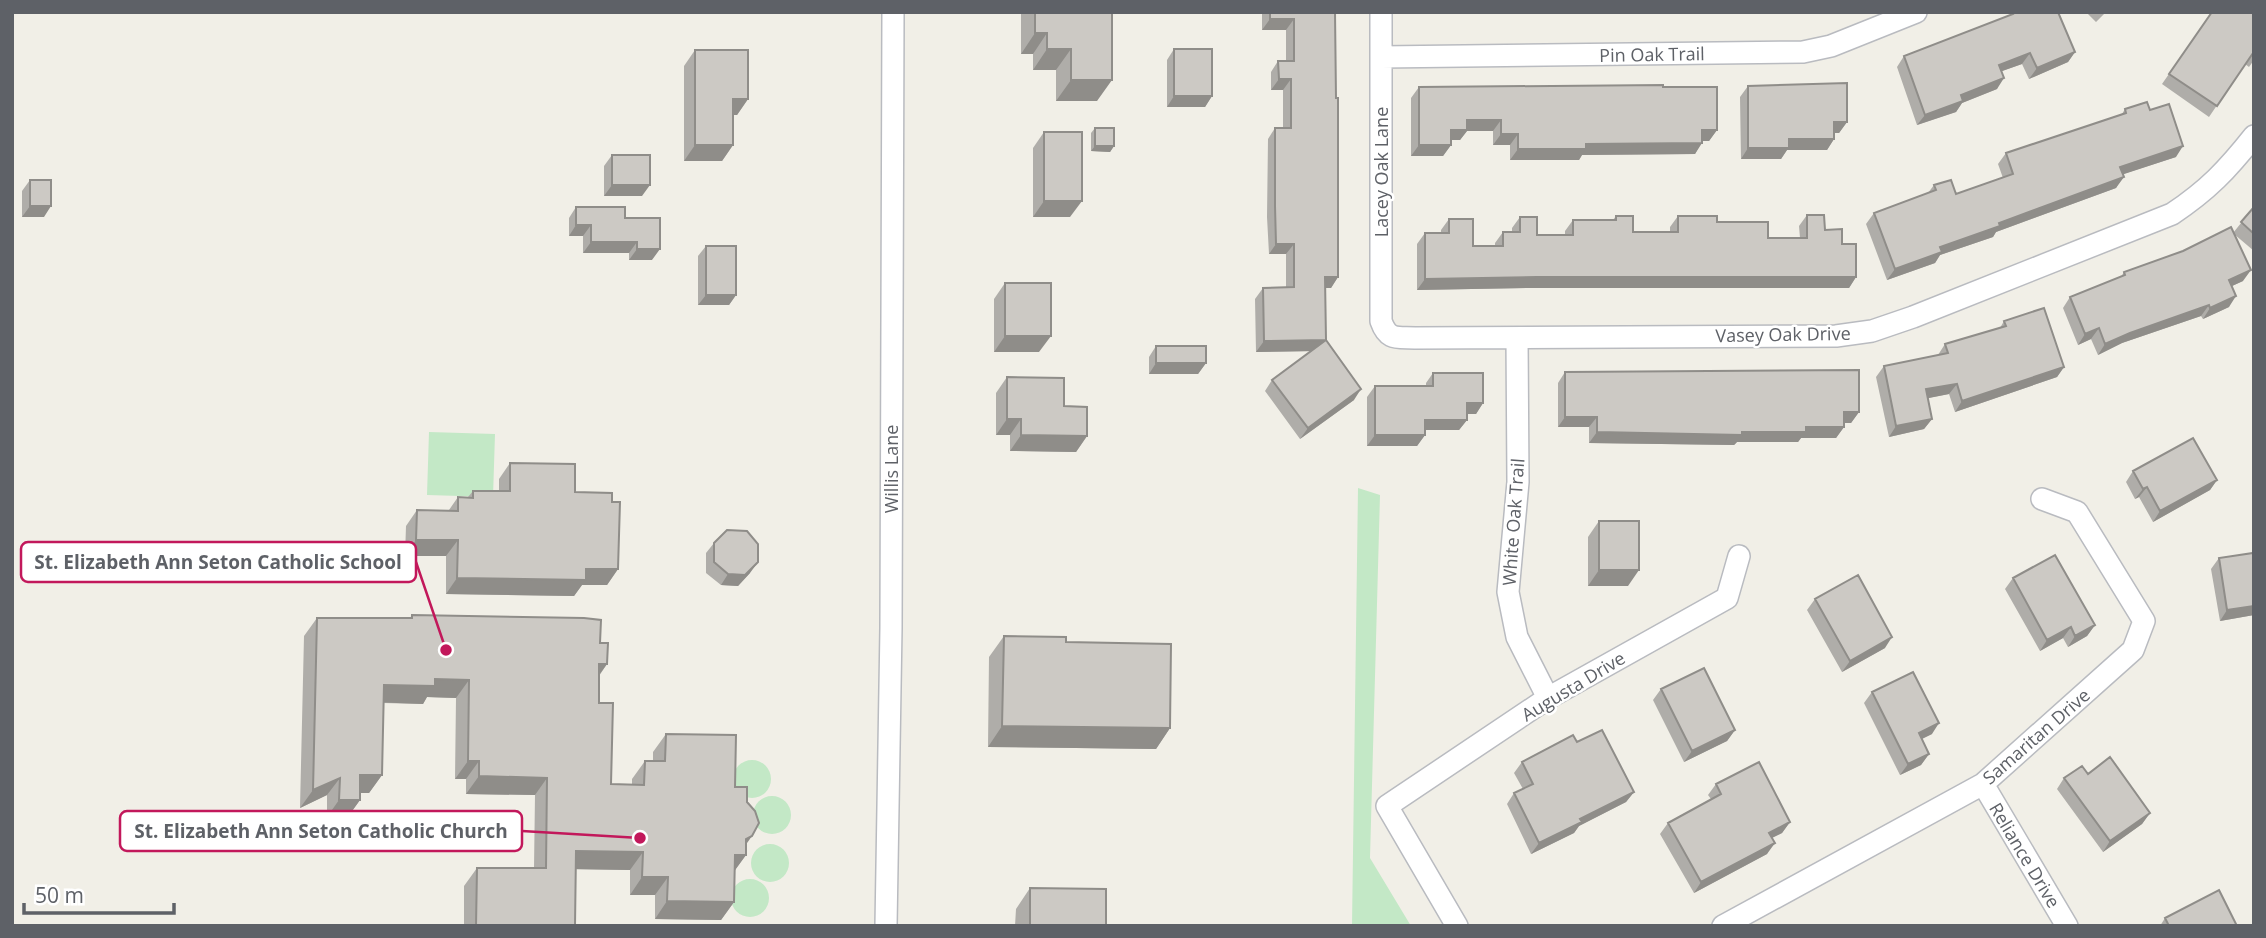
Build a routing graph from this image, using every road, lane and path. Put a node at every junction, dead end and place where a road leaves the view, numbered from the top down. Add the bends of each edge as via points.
1 (893, 12) edge
2 (1381, 12) edge
3 (1916, 12) edge
4 (1381, 57) junction
5 (2254, 136) edge
6 (1385, 331) joint
7 (1517, 338) junction
8 (2042, 499) dead end
9 (1739, 556) dead end
10 (1548, 698) junction
11 (1983, 784) junction
12 (886, 926) edge
13 (1457, 926) edge
14 (1723, 926) edge
15 (2067, 926) edge

1 - 12 street, Willis Lane
2 - 4 street, Lacey Oak Lane
3 - 4 street, Pin Oak Trail via 1831,46 1802,52
4 - 6 street, Lacey Oak Lane via 1381,321
5 - 7 street, Vasey Oak Drive via 2226,171 2172,214 1872,331
6 - 7 street, Vasey Oak Drive via 1390,336 1415,338
7 - 10 street, White Oak Trail via 1518,482 1508,592 1517,637
8 - 11 street, Samaritan Drive via 2077,512 2144,621 2133,650
9 - 10 street, Augusta Drive via 1727,598
10 - 13 street, Augusta Drive via 1387,806
11 - 14 street, Samaritan Drive
11 - 15 street, Reliance Drive

